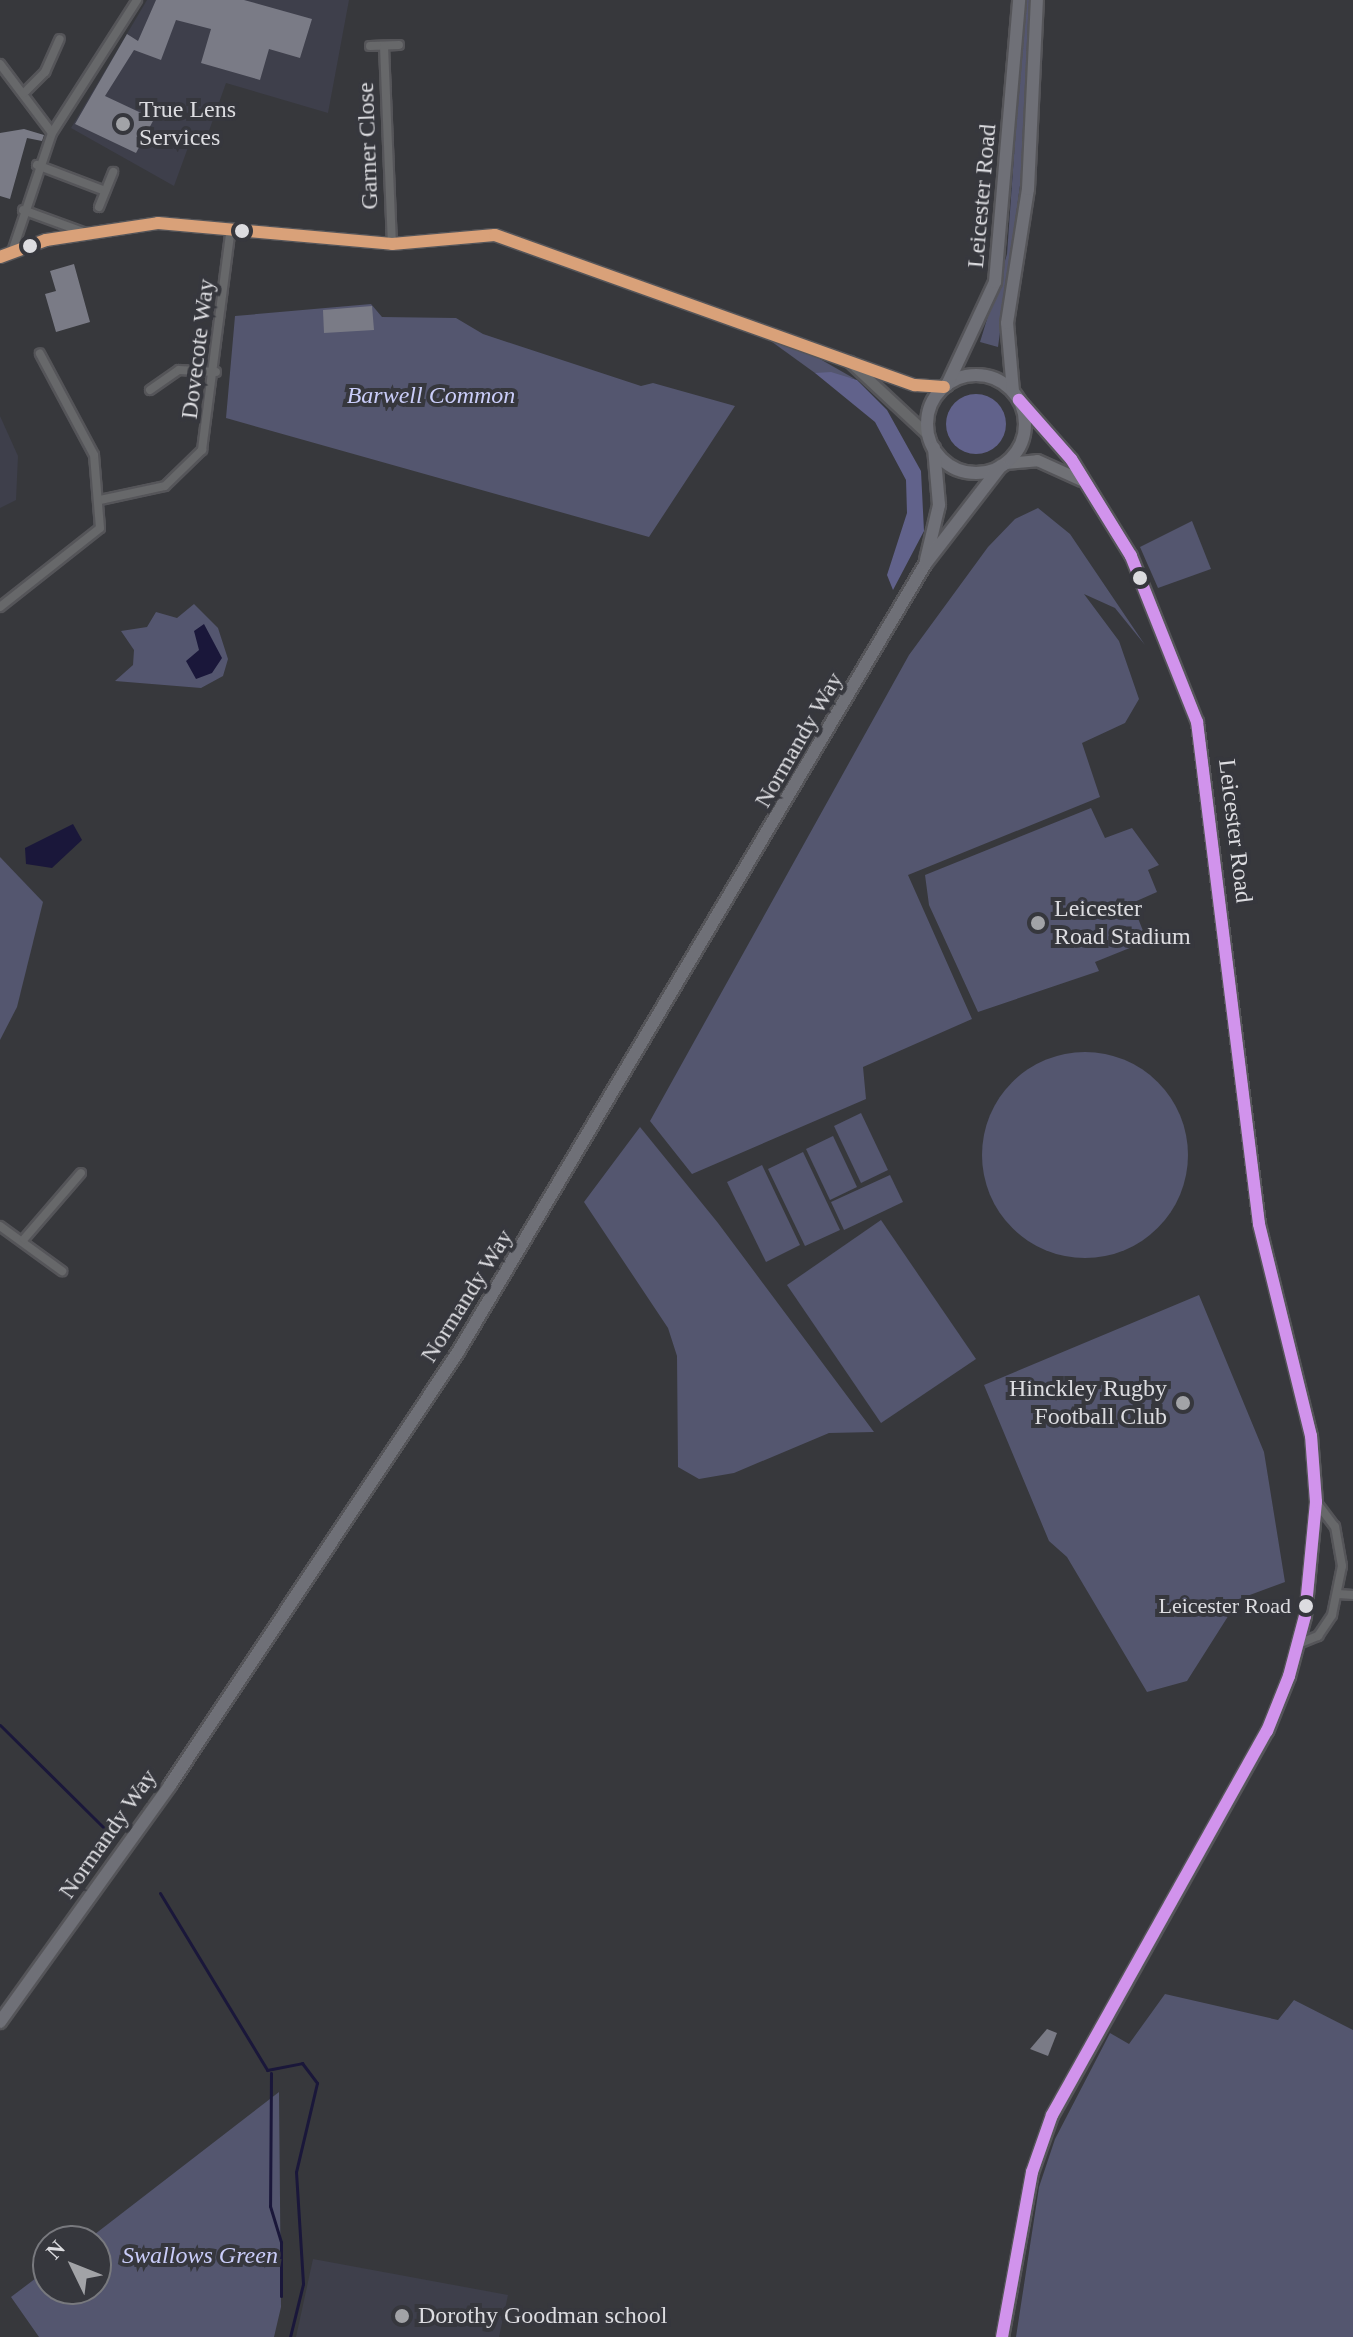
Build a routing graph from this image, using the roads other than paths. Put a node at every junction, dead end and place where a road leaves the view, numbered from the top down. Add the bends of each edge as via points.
1 (137, 0) edge
2 (1019, 0) edge
3 (1037, 0) edge
4 (60, 39) dead end
5 (399, 45) dead end
6 (370, 46) dead end
7 (384, 46) junction
8 (0, 64) edge
9 (24, 93) junction
10 (52, 133) junction
11 (37, 165) junction
12 (113, 172) dead end
13 (105, 191) junction
14 (99, 207) dead end
15 (23, 210) junction
16 (231, 228) junction
17 (83, 232) junction
18 (392, 244) junction
19 (12, 252) junction
20 (0, 257) edge
21 (40, 354) dead end
22 (839, 354) junction
23 (216, 372) junction
24 (945, 386) junction
25 (150, 390) dead end
26 (1016, 396) junction
27 (932, 442) junction
28 (1003, 464) junction
29 (1082, 480) junction
30 (100, 500) junction
31 (926, 563) junction
32 (0, 607) edge
33 (81, 1173) dead end
34 (0, 1226) edge
35 (24, 1239) junction
36 (62, 1271) dead end
37 (1316, 1502) junction
38 (1338, 1594) junction
39 (1353, 1595) edge
40 (1298, 1644) junction
41 (0, 2022) edge
42 (1002, 2337) edge

1 - 10 street
2 - 24 main road, Leicester Road via 995,282
3 - 26 main road, Leicester Road via 1028,189 1007,323
4 - 9 street via 45,72
5 - 7 street, Garner Close
6 - 7 street, Garner Close
7 - 18 street, Garner Close
8 - 9 street
9 - 10 street
10 - 11 street
11 - 13 street
11 - 15 street
12 - 13 street
13 - 14 street
15 - 17 street
15 - 19 street
16 - 17 street via 158,223
16 - 18 street
16 - 23 street, Dovecote Way
17 - 19 street
18 - 22 street via 495,235
19 - 20 street
21 - 30 street via 94,455
22 - 24 street via 915,385
22 - 27 street
23 - 25 street via 179,370
23 - 30 street, Dovecote Way via 207,438 190,469 152,490
24 - 26 main road via 975,375
24 - 27 main road via 929,410
26 - 28 main road via 1024,434
26 - 29 main road, Leicester Road
27 - 28 main road via 964,471
27 - 31 main road, Normandy Way via 939,505
28 - 29 main road via 1037,460
28 - 31 main road, Normandy Way
29 - 37 main road, Leicester Road via 1131,556 1197,722 1259,1224 1311,1436
30 - 32 street via 94,538
31 - 41 main road, Normandy Way via 543,1218 264,1647
33 - 35 street
34 - 35 street
35 - 36 street
37 - 38 street via 1335,1527
37 - 40 main road, Leicester Road
38 - 39 street
38 - 40 street via 1318,1636
40 - 42 main road, Leicester Road via 1267,1731 1052,2115 1032,2172

